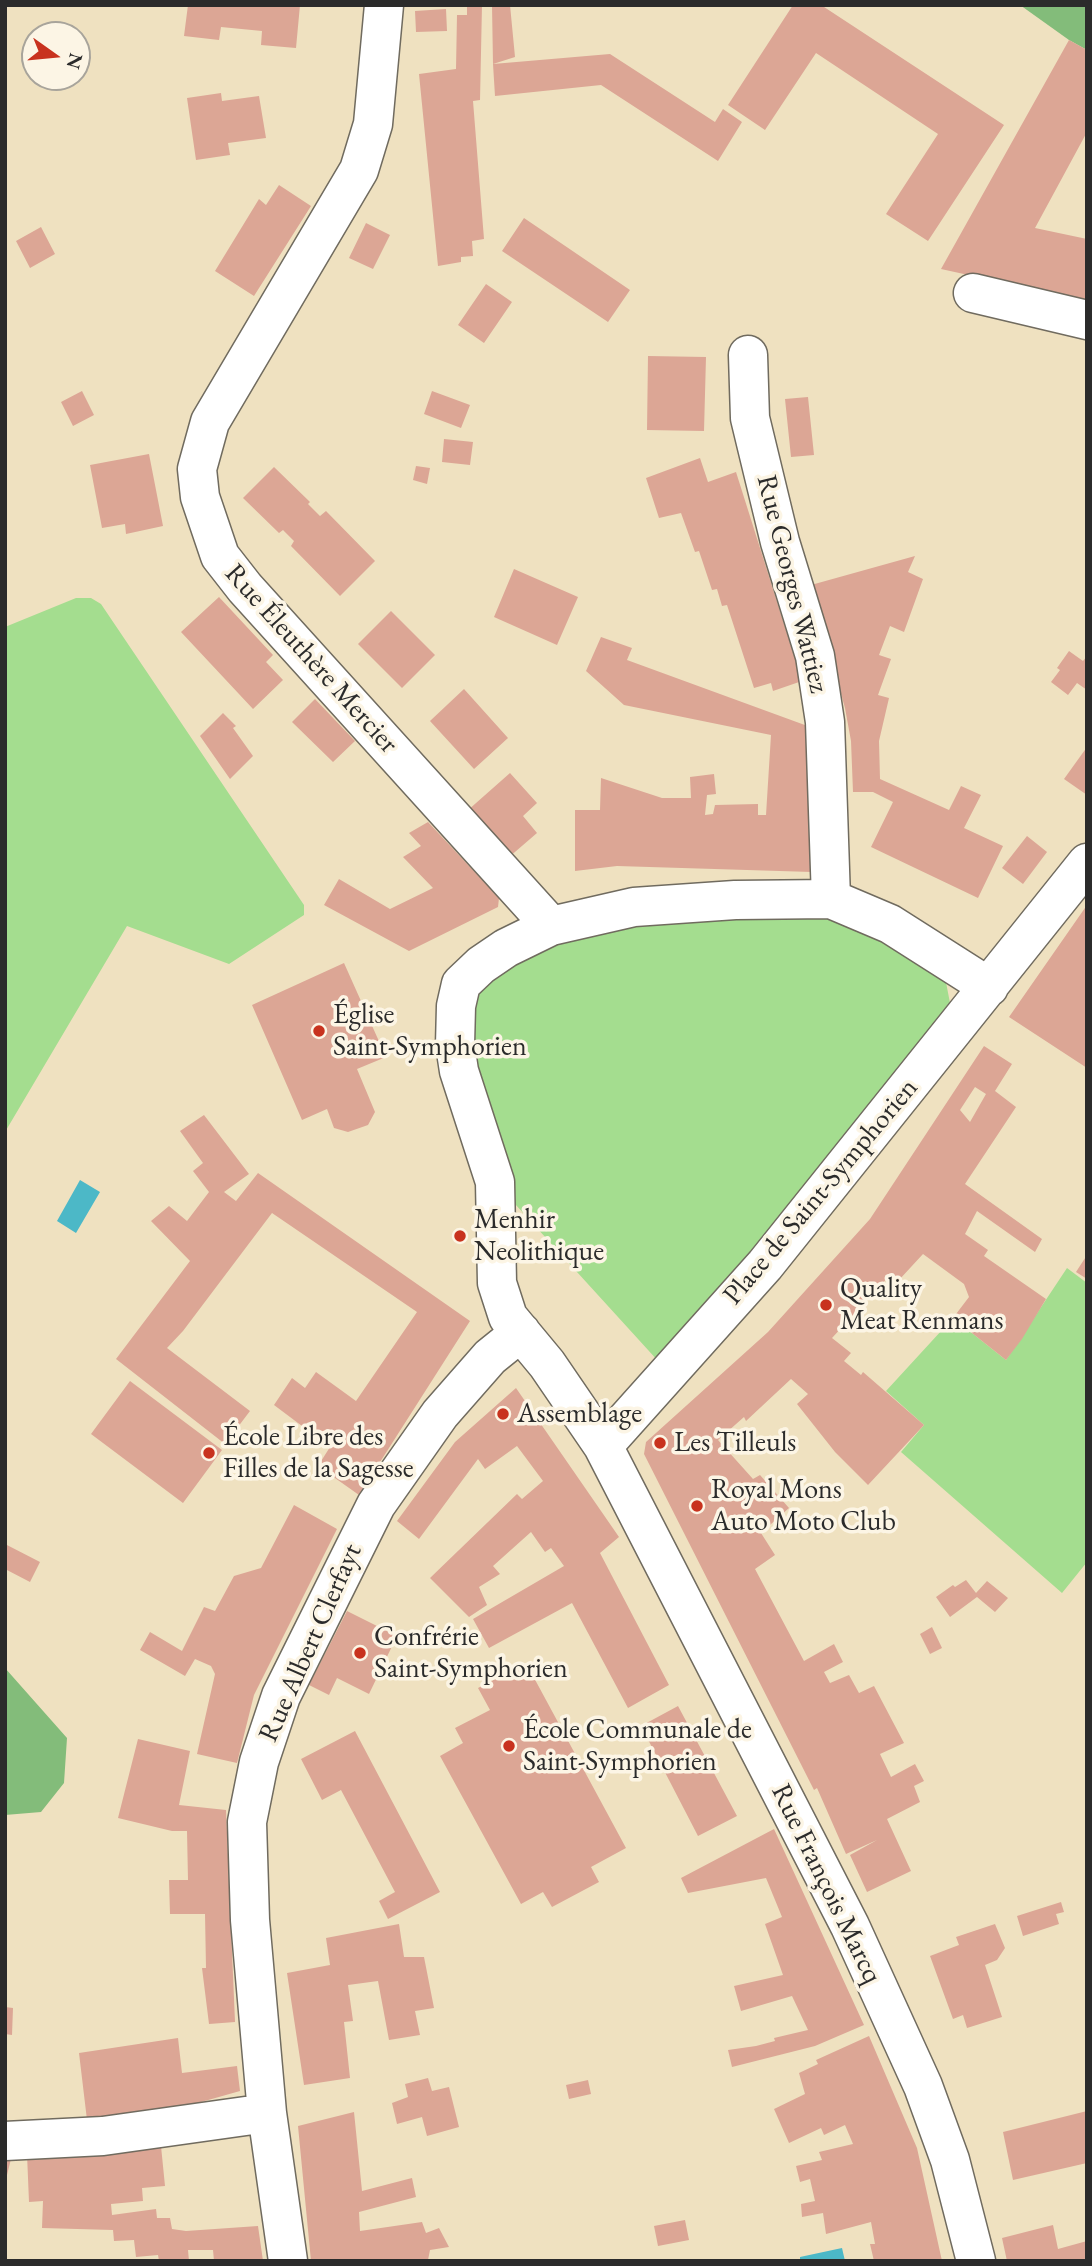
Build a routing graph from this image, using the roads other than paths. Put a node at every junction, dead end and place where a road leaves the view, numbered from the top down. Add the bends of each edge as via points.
1 (384, 5) edge
2 (973, 293) dead end
3 (1087, 320) edge
4 (748, 355) dead end
5 (1081, 879) edge
6 (831, 899) junction
7 (551, 926) junction
8 (989, 987) junction
9 (521, 1332) junction
10 (603, 1446) junction
11 (267, 2113) junction
12 (5, 2141) edge
13 (288, 2261) edge
14 (976, 2261) edge

1 - 7 street, Rue Éleuthère Mercier via 373,124 359,170 210,422 198,470 200,497 220,556 245,588
2 - 3 street
4 - 6 street, Rue Georges Wattiez via 750,418 780,542 815,656 825,722
5 - 8 street, Place de Saint-Symphorien
6 - 7 street via 634,907
6 - 8 street via 890,923
7 - 9 street via 481,965 461,984 456,1006 459,1071 495,1182 497,1283 508,1317
8 - 10 street, Place de Saint-Symphorien via 765,1265
9 - 10 street
9 - 11 street, Rue Albert Clerfayt via 490,1357 440,1414 376,1505 269,1724 247,1822 250,1920
10 - 14 street, Rue François Marcq via 850,1926 923,2086 950,2160
11 - 12 street via 103,2136
11 - 13 street, Rue Albert Clerfayt

